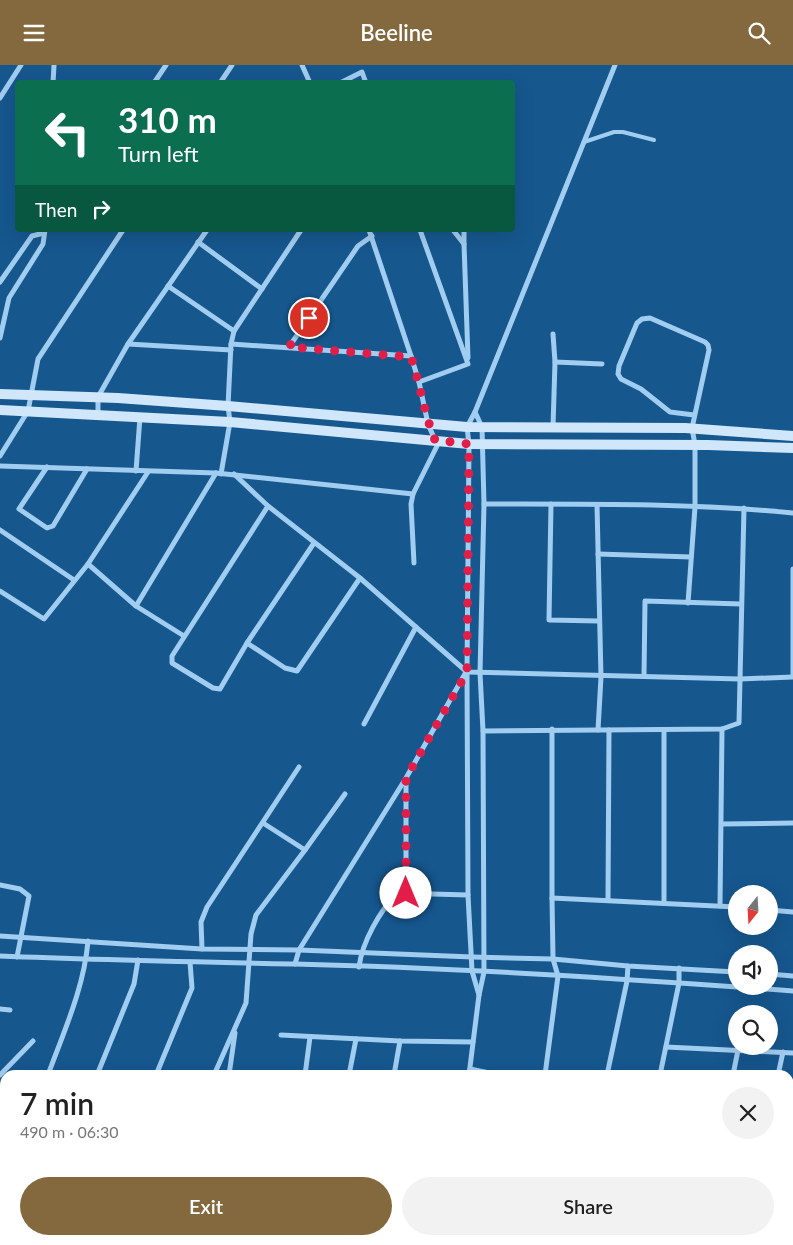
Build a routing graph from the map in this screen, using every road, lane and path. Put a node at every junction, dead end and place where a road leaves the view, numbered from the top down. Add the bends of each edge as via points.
1 (21, 65) edge
2 (54, 65) edge
3 (166, 65) edge
4 (232, 65) edge
5 (302, 65) edge
6 (615, 65) edge
7 (54, 80) edge
8 (156, 80) edge
9 (222, 80) edge
10 (309, 80) edge
11 (346, 80) edge
12 (365, 80) edge
13 (0, 98) edge
14 (654, 140) dead end
15 (583, 143) junction
16 (45, 232) edge
17 (122, 232) edge
18 (205, 232) edge
19 (300, 232) edge
20 (370, 232) edge
21 (421, 232) edge
22 (454, 232) edge
23 (464, 232) edge
24 (372, 236) junction
25 (198, 242) junction
26 (464, 245) junction
27 (0, 283) edge
28 (168, 286) junction
29 (262, 289) junction
30 (234, 331) junction
31 (553, 334) dead end
32 (0, 336) edge
33 (128, 344) junction
34 (231, 344) junction
35 (289, 347) junction
36 (231, 350) junction
37 (411, 357) junction
38 (555, 362) junction
39 (468, 364) junction
40 (602, 364) dead end
41 (419, 382) junction
42 (0, 394) edge
43 (31, 394) junction
44 (98, 397) junction
45 (228, 406) junction
46 (0, 410) edge
47 (28, 411) junction
48 (475, 412) junction
49 (98, 415) junction
50 (694, 415) junction
51 (140, 417) junction
52 (230, 422) junction
53 (428, 424) junction
54 (466, 427) junction
55 (482, 427) junction
56 (552, 427) junction
57 (692, 428) junction
58 (793, 435) edge
59 (437, 440) junction
60 (469, 444) junction
61 (483, 444) junction
62 (695, 445) junction
63 (793, 449) edge
64 (0, 456) edge
65 (0, 466) edge
66 (48, 467) junction
67 (87, 469) junction
68 (136, 471) junction
69 (148, 472) junction
70 (218, 473) junction
71 (234, 474) junction
72 (413, 494) junction
73 (484, 504) junction
74 (551, 504) junction
75 (597, 505) junction
76 (268, 506) junction
77 (695, 507) junction
78 (744, 508) junction
79 (793, 513) edge
80 (0, 530) edge
81 (314, 543) junction
82 (598, 554) junction
83 (691, 557) junction
84 (414, 563) dead end
85 (88, 564) junction
86 (793, 569) edge
87 (360, 578) junction
88 (74, 581) junction
89 (0, 591) edge
90 (688, 603) junction
91 (741, 604) junction
92 (136, 606) junction
93 (599, 621) junction
94 (416, 627) junction
95 (184, 636) junction
96 (792, 639) edge
97 (247, 643) junction
98 (467, 672) junction
99 (480, 673) junction
100 (644, 676) junction
101 (793, 676) edge
102 (601, 677) junction
103 (740, 679) junction
104 (364, 725) dead end
105 (552, 729) junction
106 (722, 729) junction
107 (598, 730) junction
108 (609, 730) junction
109 (483, 731) junction
110 (664, 731) junction
111 (299, 767) dead end
112 (406, 778) junction
113 (345, 794) dead end
114 (263, 823) junction
115 (793, 823) edge
116 (722, 824) junction
117 (305, 851) junction
118 (0, 885) edge
119 (406, 893) junction
120 (468, 895) junction
121 (552, 898) junction
122 (608, 900) junction
123 (664, 903) junction
124 (720, 905) junction
125 (728, 906) edge
126 (778, 911) edge
127 (793, 912) edge
128 (0, 936) edge
129 (21, 937) junction
130 (88, 941) junction
131 (202, 949) junction
132 (249, 950) junction
133 (299, 950) junction
134 (360, 953) junction
135 (0, 956) edge
136 (17, 957) junction
137 (472, 957) junction
138 (484, 957) junction
139 (553, 959) junction
140 (86, 960) junction
141 (138, 960) junction
142 (190, 963) junction
143 (248, 964) junction
144 (295, 965) junction
145 (628, 965) junction
146 (358, 967) junction
147 (679, 968) junction
148 (472, 971) junction
149 (728, 971) edge
150 (484, 972) junction
151 (778, 975) edge
152 (558, 976) junction
153 (793, 976) edge
154 (627, 981) junction
155 (679, 983) junction
156 (793, 991) edge
157 (479, 995) junction
158 (0, 1009) edge
159 (10, 1010) dead end
160 (236, 1028) junction
161 (281, 1035) dead end
162 (310, 1037) junction
163 (356, 1039) junction
164 (33, 1041) dead end
165 (400, 1041) junction
166 (473, 1042) junction
167 (666, 1047) junction
168 (728, 1050) edge
169 (778, 1052) edge
170 (783, 1052) junction
171 (793, 1053) edge
172 (737, 1055) edge
173 (470, 1069) joint
174 (5, 1070) edge
175 (50, 1070) edge
176 (99, 1070) edge
177 (158, 1070) edge
178 (216, 1070) edge
179 (230, 1070) edge
180 (305, 1070) edge
181 (350, 1070) edge
182 (395, 1070) edge
183 (475, 1070) edge
184 (546, 1070) edge
185 (608, 1070) edge
186 (661, 1070) edge
187 (734, 1070) edge
188 (779, 1070) edge

1 - 13 street
2 - 7 street
3 - 8 street
4 - 9 street
5 - 10 street
6 - 15 street
11 - 12 street via 362,72
14 - 15 lane via 614,132
15 - 48 street
16 - 27 street via 32,236
16 - 32 street via 43,244 9,298
17 - 43 street via 38,359
18 - 25 street
19 - 29 street
20 - 24 street
21 - 39 street
22 - 26 street
23 - 26 street
24 - 35 street via 358,246
24 - 37 street
25 - 28 street
25 - 29 street
26 - 39 street
28 - 30 street
28 - 33 street
29 - 30 street
30 - 34 street
31 - 38 street
33 - 36 street
33 - 44 street
34 - 35 street
34 - 36 street
35 - 37 street
36 - 45 street
37 - 41 street
38 - 40 street
38 - 56 street
39 - 41 street
41 - 53 street
42 - 43 street
43 - 44 street
43 - 47 street
44 - 45 street
44 - 49 street
45 - 52 street
45 - 53 street
46 - 47 street
47 - 49 street
47 - 64 street
48 - 54 street
48 - 55 street
49 - 51 street
50 - 50 street via 708,345 650,318 642,319 637,323 618,374 670,412
50 - 57 street
51 - 52 street
51 - 68 street
52 - 59 street
52 - 70 street
53 - 54 street
53 - 59 street
54 - 55 street
54 - 60 street
55 - 56 street
55 - 61 street
56 - 57 street
57 - 58 street
57 - 62 street
59 - 60 street
59 - 72 street
60 - 61 street
60 - 98 street
61 - 62 street
61 - 73 street
62 - 63 street
62 - 77 street
65 - 66 street
66 - 67 street
66 - 67 street via 19,509 47,528 52,526
67 - 68 street
68 - 69 street
69 - 70 street
69 - 85 street
70 - 71 street
70 - 92 street
71 - 72 street
71 - 76 street
72 - 84 street via 410,514
73 - 74 street
73 - 99 street
74 - 75 street
74 - 93 street via 548,620
75 - 77 street
75 - 82 street
76 - 81 street
76 - 95 street
77 - 78 street
77 - 83 street
78 - 79 street
78 - 91 street
80 - 88 street
81 - 87 street
81 - 97 street
82 - 83 street
82 - 93 street
83 - 90 street
85 - 88 street
85 - 92 street
86 - 96 street
87 - 94 street
87 - 97 street via 297,671 285,668
88 - 89 street via 44,619
90 - 91 street
90 - 100 street via 645,601
91 - 103 street
92 - 95 street
93 - 102 street
94 - 98 street
94 - 104 street
95 - 97 street via 172,656 172,663 220,689
96 - 101 street
98 - 99 street
98 - 112 street
98 - 120 street
99 - 102 street
99 - 109 street
100 - 102 street
100 - 103 street
101 - 103 street
102 - 107 street
103 - 106 street via 739,723
105 - 107 street
105 - 109 street
105 - 121 street
106 - 110 street
106 - 116 street
107 - 108 street
108 - 110 street
108 - 122 street
109 - 138 street
110 - 123 street
111 - 114 street
112 - 119 street
112 - 133 street
113 - 117 street
114 - 117 street
114 - 131 street via 207,907 201,922
115 - 116 street
116 - 124 street
117 - 132 street via 256,915
118 - 129 street via 20,889 29,896
119 - 120 street
119 - 134 street via 397,893 385,906
120 - 137 street
121 - 122 street
121 - 139 street
122 - 123 street
123 - 124 street
124 - 125 street
126 - 127 street
128 - 129 street
129 - 130 street
129 - 136 street
130 - 131 street
130 - 140 street
131 - 132 street
132 - 133 street
132 - 143 street
133 - 134 street
133 - 144 street
134 - 137 street
134 - 146 street
135 - 136 street
136 - 140 street
137 - 138 street
137 - 148 street
138 - 139 street
138 - 150 street
139 - 145 street
139 - 152 street
140 - 141 street
140 - 175 street via 82,982
141 - 142 street
141 - 176 street via 134,984
142 - 143 street
142 - 177 street via 192,988
143 - 144 street
143 - 160 street via 246,1003
144 - 146 street
145 - 147 street
145 - 154 street
146 - 148 street
147 - 149 street
147 - 155 street
148 - 150 street
148 - 157 street
150 - 152 street
150 - 157 street
151 - 153 street
152 - 154 street
152 - 184 street
154 - 155 street
154 - 185 street
155 - 156 street
155 - 167 street
157 - 166 street
158 - 159 street
160 - 178 street
160 - 179 street
161 - 162 street
162 - 163 street
162 - 180 street
163 - 165 street
163 - 181 street
164 - 174 street
165 - 166 street
165 - 182 street
166 - 173 street
167 - 168 street
167 - 186 street
169 - 170 street
170 - 171 street
170 - 188 street
172 - 187 street
173 - 183 street

